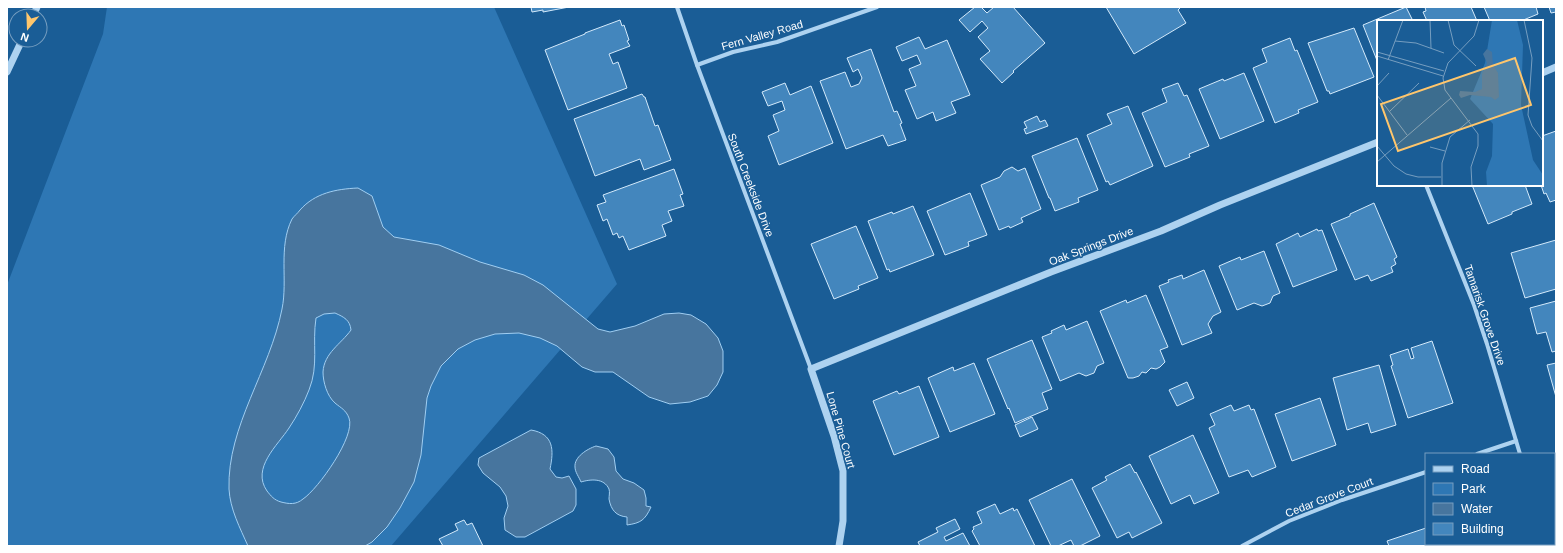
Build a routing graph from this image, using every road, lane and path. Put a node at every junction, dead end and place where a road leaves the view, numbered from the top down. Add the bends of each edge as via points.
1 (677, 7) edge
2 (877, 7) edge
3 (18, 48) edge
4 (697, 65) junction
5 (1556, 67) edge
6 (7, 72) edge
7 (1543, 73) edge
8 (1377, 142) edge
9 (1426, 186) edge
10 (811, 369) junction
11 (1516, 441) junction
12 (1480, 453) edge
13 (1520, 453) edge
14 (1425, 472) edge
15 (839, 546) edge
16 (1242, 546) edge

1 - 4 street, South Creekside Drive
2 - 4 street, Fern Valley Road via 777,42 733,52
3 - 6 street
4 - 10 street, South Creekside Drive
5 - 7 street
8 - 10 street, Oak Springs Drive
9 - 11 street, Tamarisk Grove Drive via 1474,305
10 - 15 street, Lone Pine Court via 843,471 843,522
11 - 12 street
11 - 13 street, Tamarisk Grove Drive
14 - 16 street, Cedar Grove Court via 1289,521

